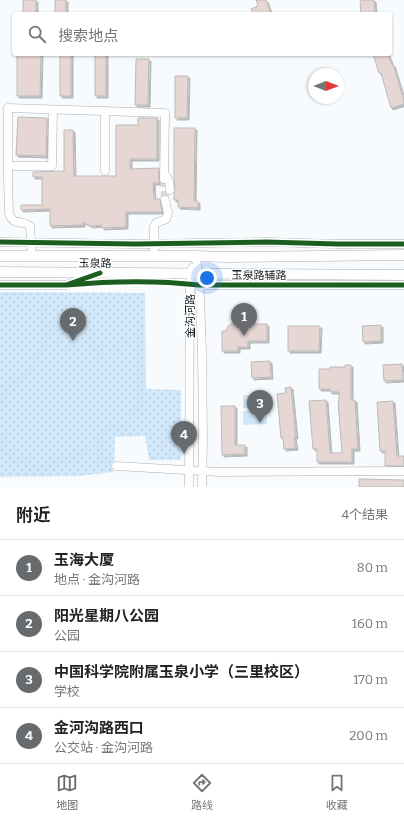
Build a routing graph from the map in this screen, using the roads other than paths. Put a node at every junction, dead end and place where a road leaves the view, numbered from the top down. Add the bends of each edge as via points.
1 (53, 110) junction
2 (105, 111) junction
3 (8, 166) junction
4 (104, 171) dead end
5 (170, 190) dead end
6 (167, 204) tunnel mouth
7 (0, 242) edge
8 (32, 243) junction
9 (154, 244) junction
10 (368, 244) junction
11 (404, 244) edge
12 (404, 255) edge
13 (0, 256) edge
14 (32, 256) junction
15 (154, 256) junction
16 (179, 256) junction
17 (195, 256) junction
18 (339, 256) junction
19 (240, 257) junction
20 (0, 272) edge
21 (100, 273) junction
22 (169, 273) junction
23 (195, 274) junction
24 (234, 274) junction
25 (404, 274) edge
26 (0, 285) edge
27 (199, 285) junction
28 (404, 285) edge
29 (116, 466) road end
30 (189, 470) junction
31 (202, 471) junction
32 (404, 471) edge
33 (189, 487) edge
34 (202, 487) edge

1 - 2 street
1 - 3 street via 52,166
1 - 3 street via 8,108
2 - 4 street
2 - 5 street via 165,113 164,176 169,181
3 - 8 street via 10,217 14,222 30,226
6 - 9 street via 166,219 156,223 154,227
7 - 8 street
8 - 9 street
8 - 14 street
9 - 10 street
9 - 15 street
10 - 11 street
10 - 18 street
12 - 18 main road, 玉泉路
13 - 14 main road, 玉泉路
14 - 15 main road, 玉泉路
15 - 16 main road, 玉泉路
16 - 17 main road, 玉泉路
16 - 22 main road via 183,259 182,264
17 - 19 main road, 玉泉路
17 - 23 street, 金沟河路
18 - 19 main road, 玉泉路
19 - 24 main road via 230,264
20 - 21 main road, 玉泉路
21 - 22 main road, 玉泉路
21 - 26 street via 66,285
22 - 23 main road, 玉泉路
23 - 24 main road, 玉泉路
23 - 27 street, 金沟河路
23 - 30 street, 金沟河路
24 - 25 main road, 玉泉路
27 - 28 street, 玉泉路辅路
27 - 31 street, 金沟河路
29 - 30 street
30 - 31 street
30 - 33 street, 金沟河路
31 - 32 street
31 - 34 street, 金沟河路

